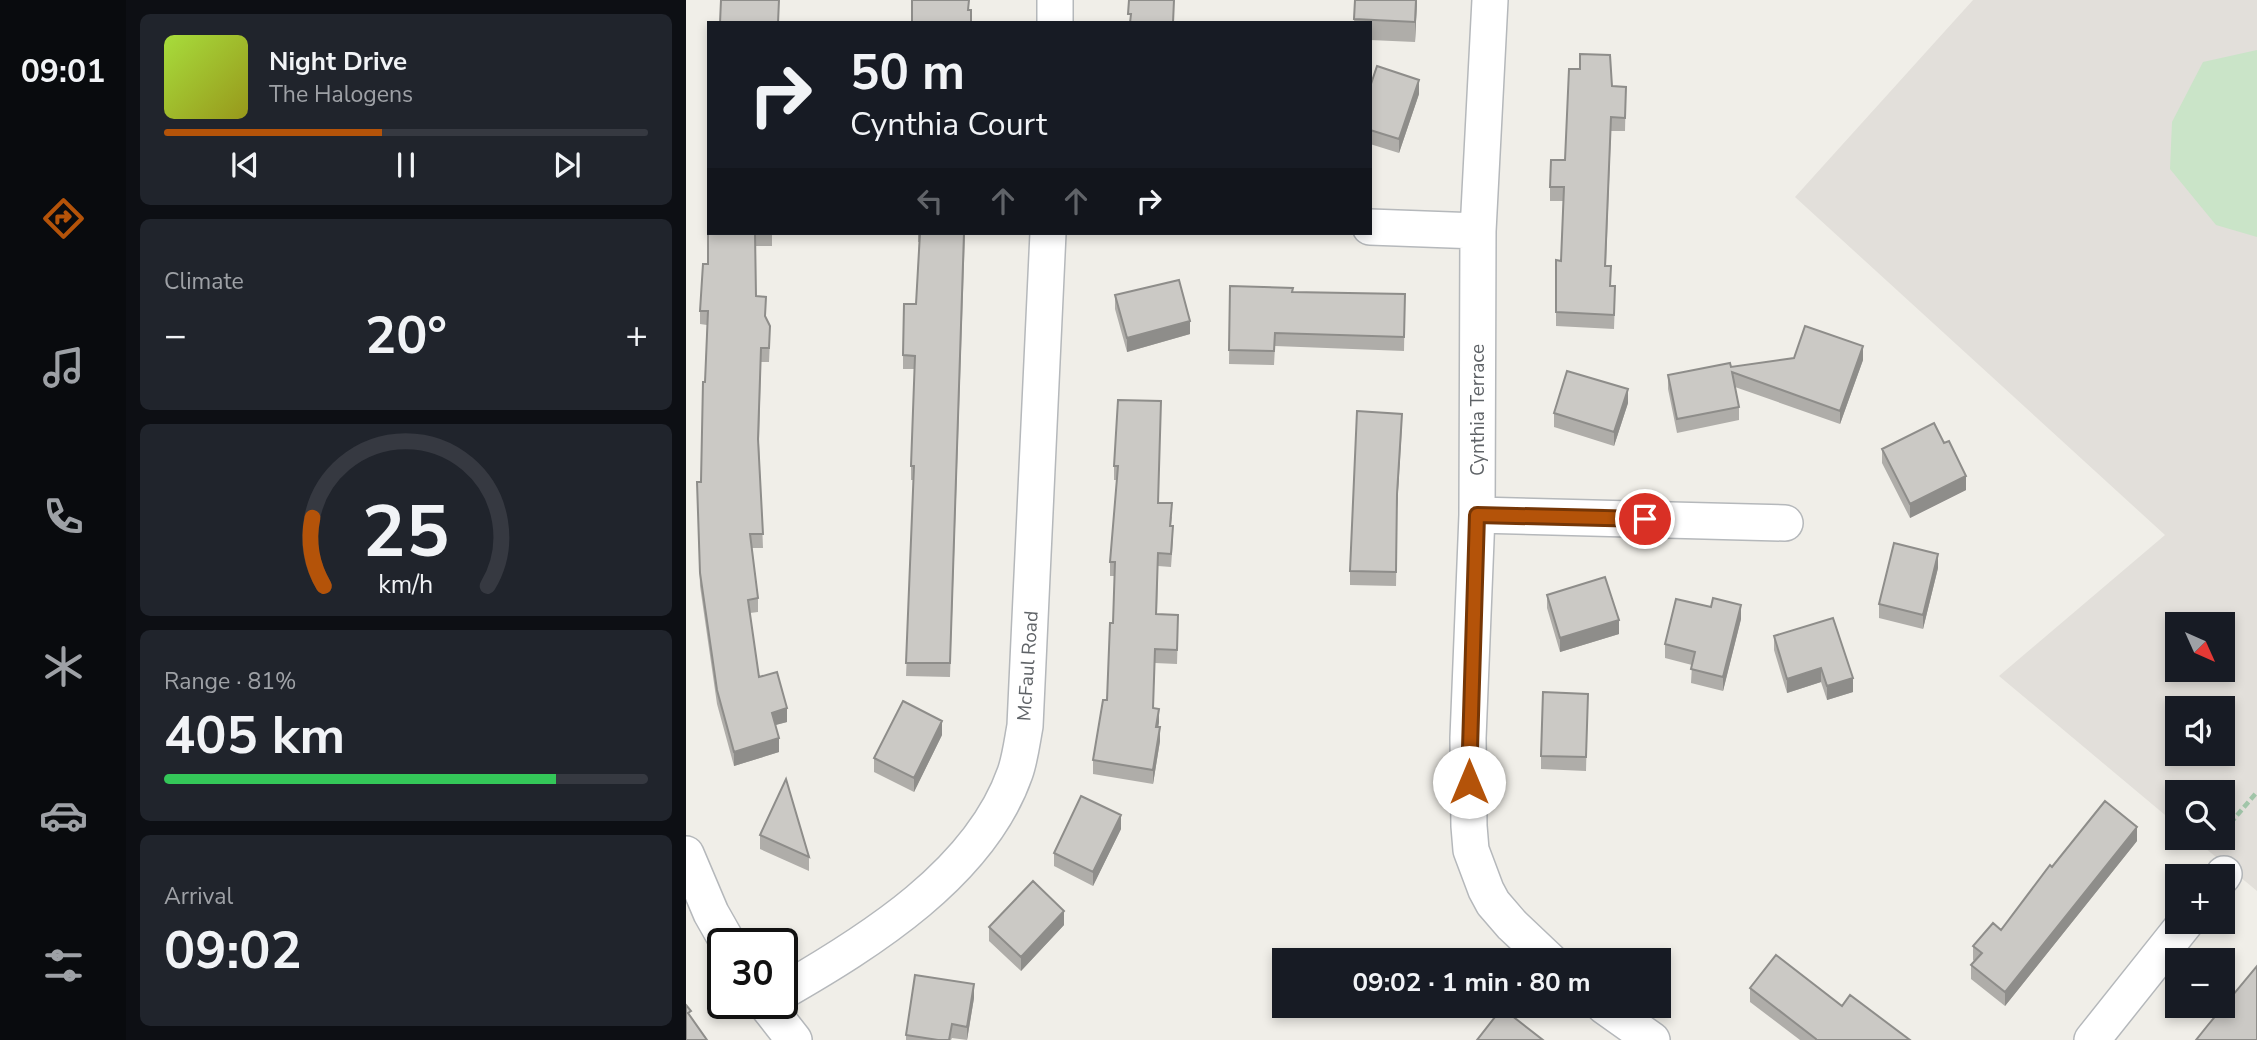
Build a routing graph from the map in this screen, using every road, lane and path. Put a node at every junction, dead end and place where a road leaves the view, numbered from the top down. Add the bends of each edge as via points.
1 (1055, 0) edge
2 (1490, 0) edge
3 (1055, 21) edge
4 (1372, 227) edge
5 (1478, 231) junction
6 (1048, 235) edge
7 (1477, 515) junction
8 (1785, 523) dead end
9 (2257, 792) edge
10 (686, 854) edge
11 (2224, 864) edge
12 (720, 928) edge
13 (2176, 934) edge
14 (1536, 948) edge
15 (798, 982) edge
16 (1621, 1018) edge
17 (778, 1019) edge
18 (794, 1040) edge
19 (1652, 1040) edge
20 (2092, 1040) edge

1 - 3 street
2 - 5 street, Cynthia Terrace
4 - 5 street
5 - 7 street, Cynthia Terrace
6 - 15 street, McFaul Road via 1025,726 1015,772 989,823 937,884 877,935
7 - 8 street
7 - 14 street, Cynthia Terrace via 1468,738 1471,850 1493,902
9 - 11 path via 2227,827
10 - 12 street
13 - 20 street
16 - 19 street
17 - 18 street

